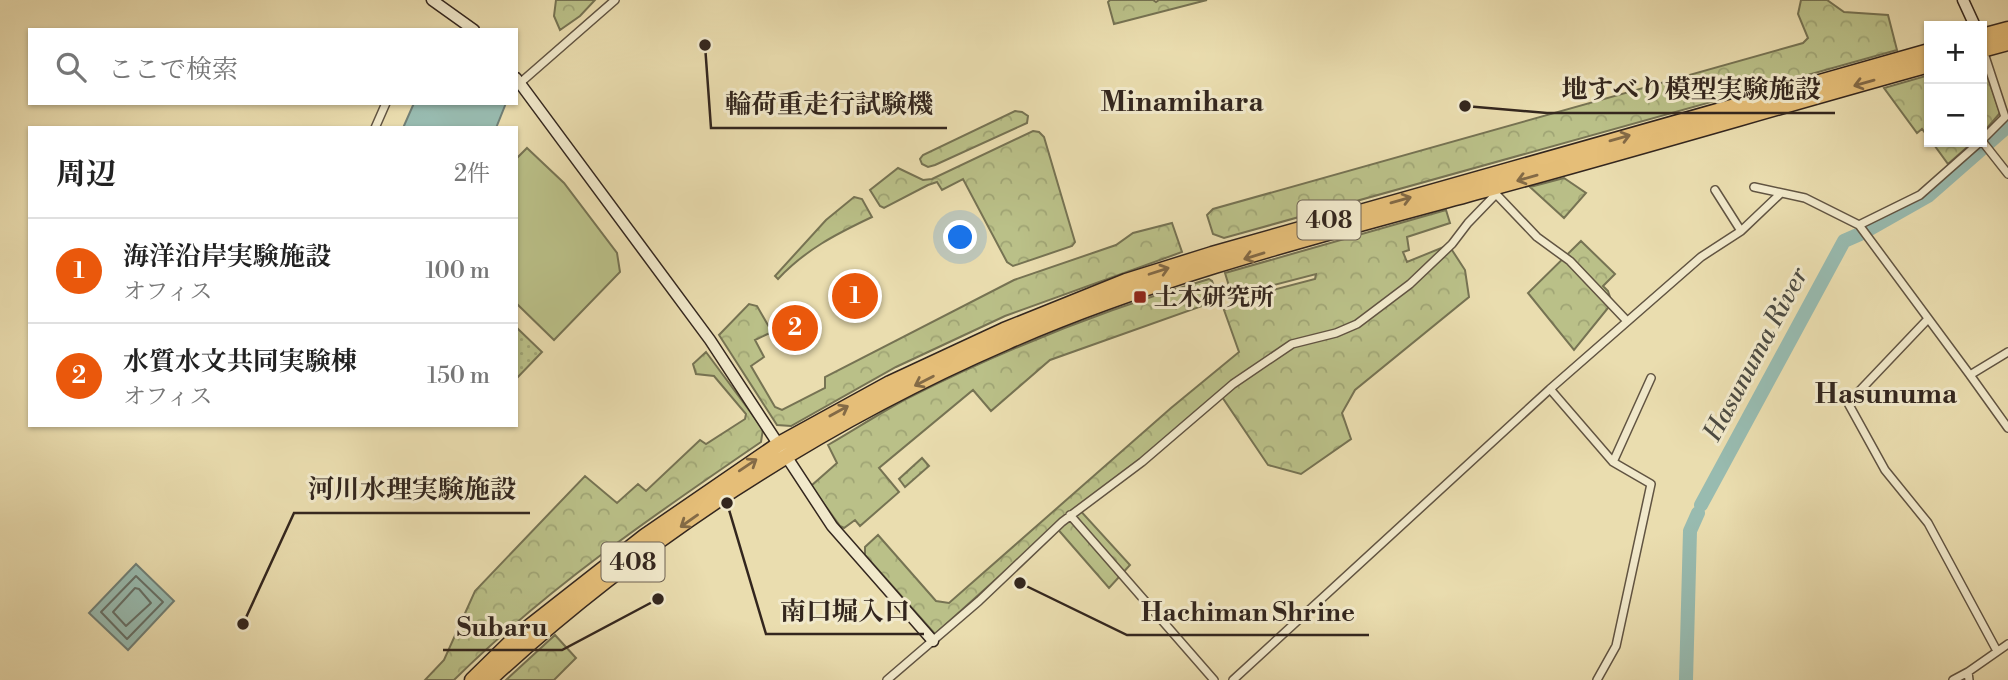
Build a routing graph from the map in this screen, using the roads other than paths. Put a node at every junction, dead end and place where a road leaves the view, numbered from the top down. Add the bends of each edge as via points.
1 (432, 0) edge
2 (615, 0) edge
3 (1963, 0) edge
4 (1973, 21) edge
5 (471, 28) edge
6 (2008, 29) edge
7 (1987, 42) edge
8 (2008, 43) edge
9 (1987, 45) edge
10 (1924, 52) edge
11 (1987, 61) edge
12 (1924, 66) edge
13 (518, 81) edge
14 (385, 105) edge
15 (375, 126) edge
16 (1987, 136) edge
17 (1975, 147) edge
18 (1987, 147) edge
19 (2008, 174) edge
20 (1754, 187) dead end
21 (1715, 190) dead end
22 (1496, 191) junction
23 (1781, 193) junction
24 (1859, 225) junction
25 (1741, 231) junction
26 (1927, 320) junction
27 (1627, 321) junction
28 (2008, 352) edge
29 (1970, 375) junction
30 (1651, 378) dead end
31 (1550, 389) junction
32 (2008, 428) edge
33 (783, 449) junction
34 (1613, 462) junction
35 (1070, 515) junction
36 (579, 595) junction
37 (933, 641) junction
38 (2008, 644) edge
39 (1997, 651) junction
40 (1969, 676) edge
41 (472, 680) edge
42 (489, 680) edge
43 (887, 680) edge
44 (1214, 680) edge
45 (1233, 680) edge
46 (1597, 680) edge
47 (1953, 680) edge

1 - 5 street
2 - 13 street
3 - 4 street
6 - 7 highway
8 - 9 highway
33 -> 10 highway, 408 via 890,383 1126,281
11 - 16 street via 2005,117
12 -> 22 highway, 408
13 - 33 street via 710,340
14 - 15 street
17 - 24 street via 1920,195
18 - 19 street
20 - 23 street
21 - 25 street
22 - 27 street via 1526,227 1570,261
22 -> 33 highway, 408 via 1134,291 954,366
22 - 35 street via 1452,244 1366,318 1336,333 1292,344 1233,384 1132,470
23 - 24 street via 1805,198
23 - 25 street
24 - 26 street
25 - 27 street via 1701,257
26 - 29 street
26 - 39 street via 1848,403 1885,470 1928,523
27 - 31 street
28 - 29 street
29 - 32 street
30 - 34 street
31 - 34 street
31 - 45 street
33 - 36 highway, 408 via 645,536
33 - 37 street via 832,526
34 - 46 street via 1651,484 1616,646
35 - 37 street
35 - 44 street
36 - 41 highway, 408 via 515,638
36 - 42 highway, 408
37 - 43 street
38 - 39 street
39 - 40 street
40 - 47 street

